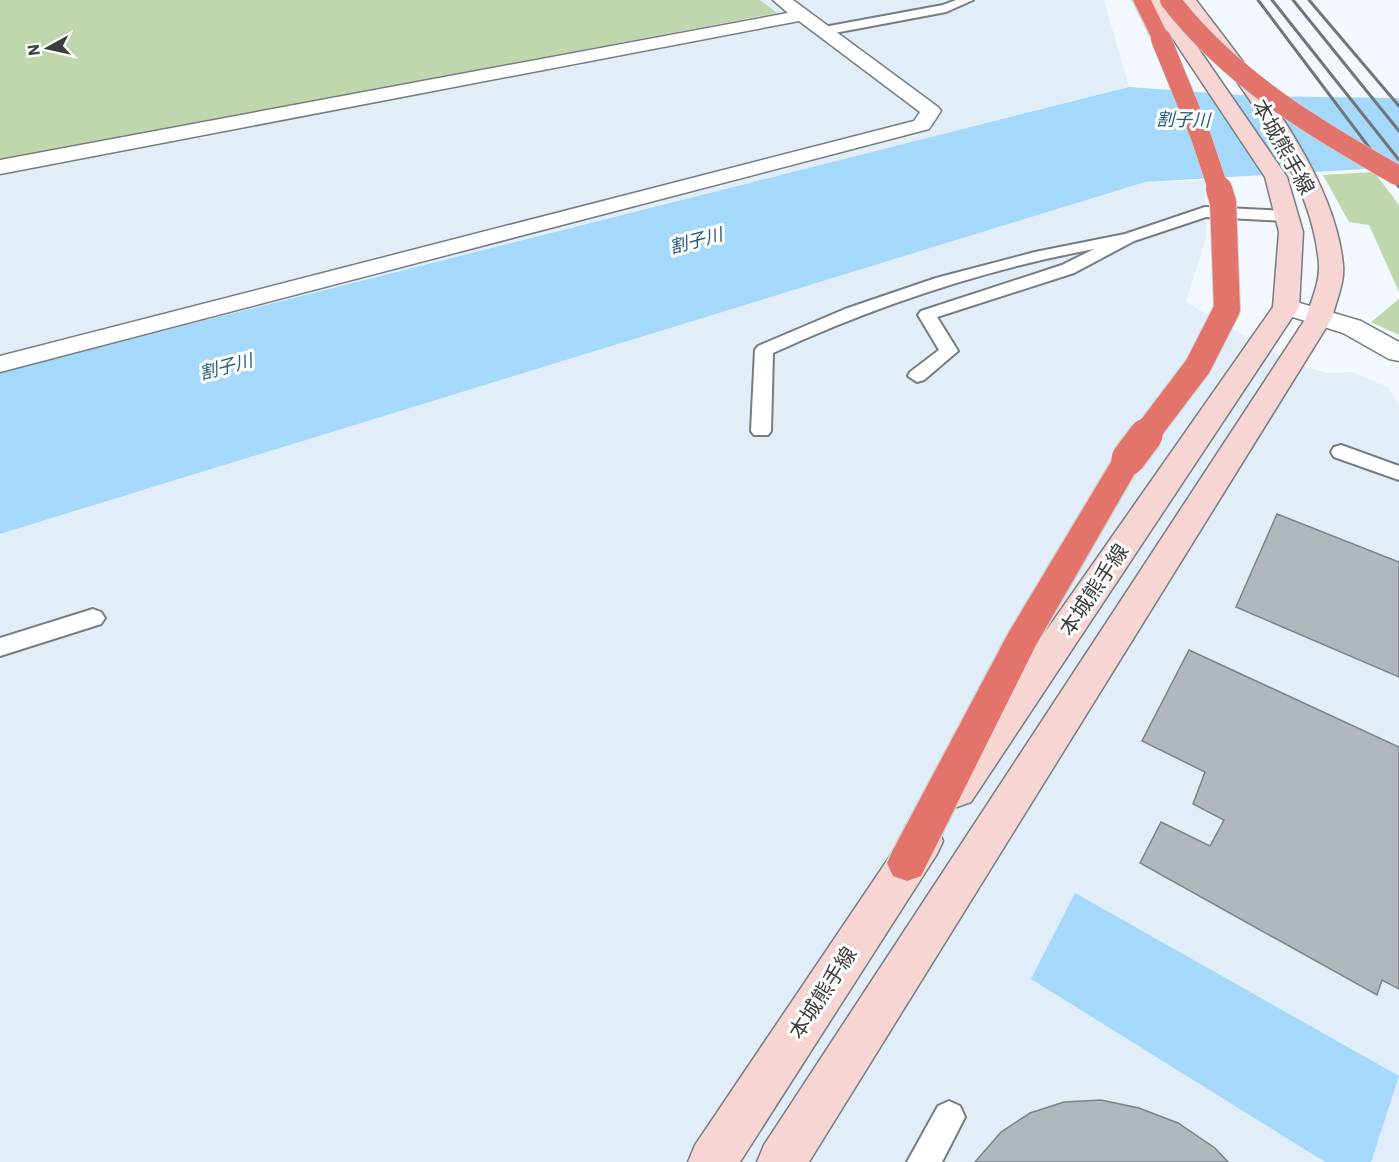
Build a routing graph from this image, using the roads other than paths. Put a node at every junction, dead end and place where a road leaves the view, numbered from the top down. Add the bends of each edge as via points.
1 (783, 0) edge
2 (967, 0) edge
3 (1142, 0) edge
4 (1156, 0) edge
5 (1170, 0) edge
6 (1187, 0) edge
7 (1198, 0) edge
8 (803, 15) junction
9 (824, 31) junction
10 (1246, 48) dead end
11 (0, 167) edge
12 (1399, 176) edge
13 (1291, 178) junction
14 (1287, 216) junction
15 (1128, 238) junction
16 (1286, 307) junction
17 (1320, 318) junction
18 (1399, 353) edge
19 (0, 364) edge
20 (917, 376) dead end
21 (761, 431) dead end
22 (1341, 452) dead end
23 (1399, 473) edge
24 (93, 618) dead end
25 (0, 647) edge
26 (907, 863) junction
27 (949, 1117) dead end
28 (712, 1162) edge
29 (781, 1162) edge
30 (924, 1162) edge

1 - 8 street
2 - 9 lane via 946,8
3 - 26 highway, bridge via 1201,137 1223,202 1227,309 1198,366 1128,459 1021,641
4 - 13 main road, 本城熊手線 via 1216,86
5 - 12 highway, bridge via 1225,60 1260,88 1347,147
6 - 13 main road, 本城熊手線 via 1252,91
7 - 10 highway
8 - 9 street
8 - 11 street
9 - 19 street via 931,111 922,125
13 - 14 main road, 本城熊手線
13 - 17 main road, 本城熊手線 via 1323,228 1331,266
14 - 15 lane via 1205,212
14 - 16 main road, 本城熊手線 via 1291,232
15 - 20 lane via 1068,269 927,315 949,351
15 - 21 lane via 1054,251 954,279 813,327 764,350
16 - 17 street
16 - 26 main road, 本城熊手線
17 - 18 street via 1352,327
17 - 29 main road, 本城熊手線
22 - 23 lane
24 - 25 lane
26 - 28 main road, 本城熊手線
27 - 30 lane

